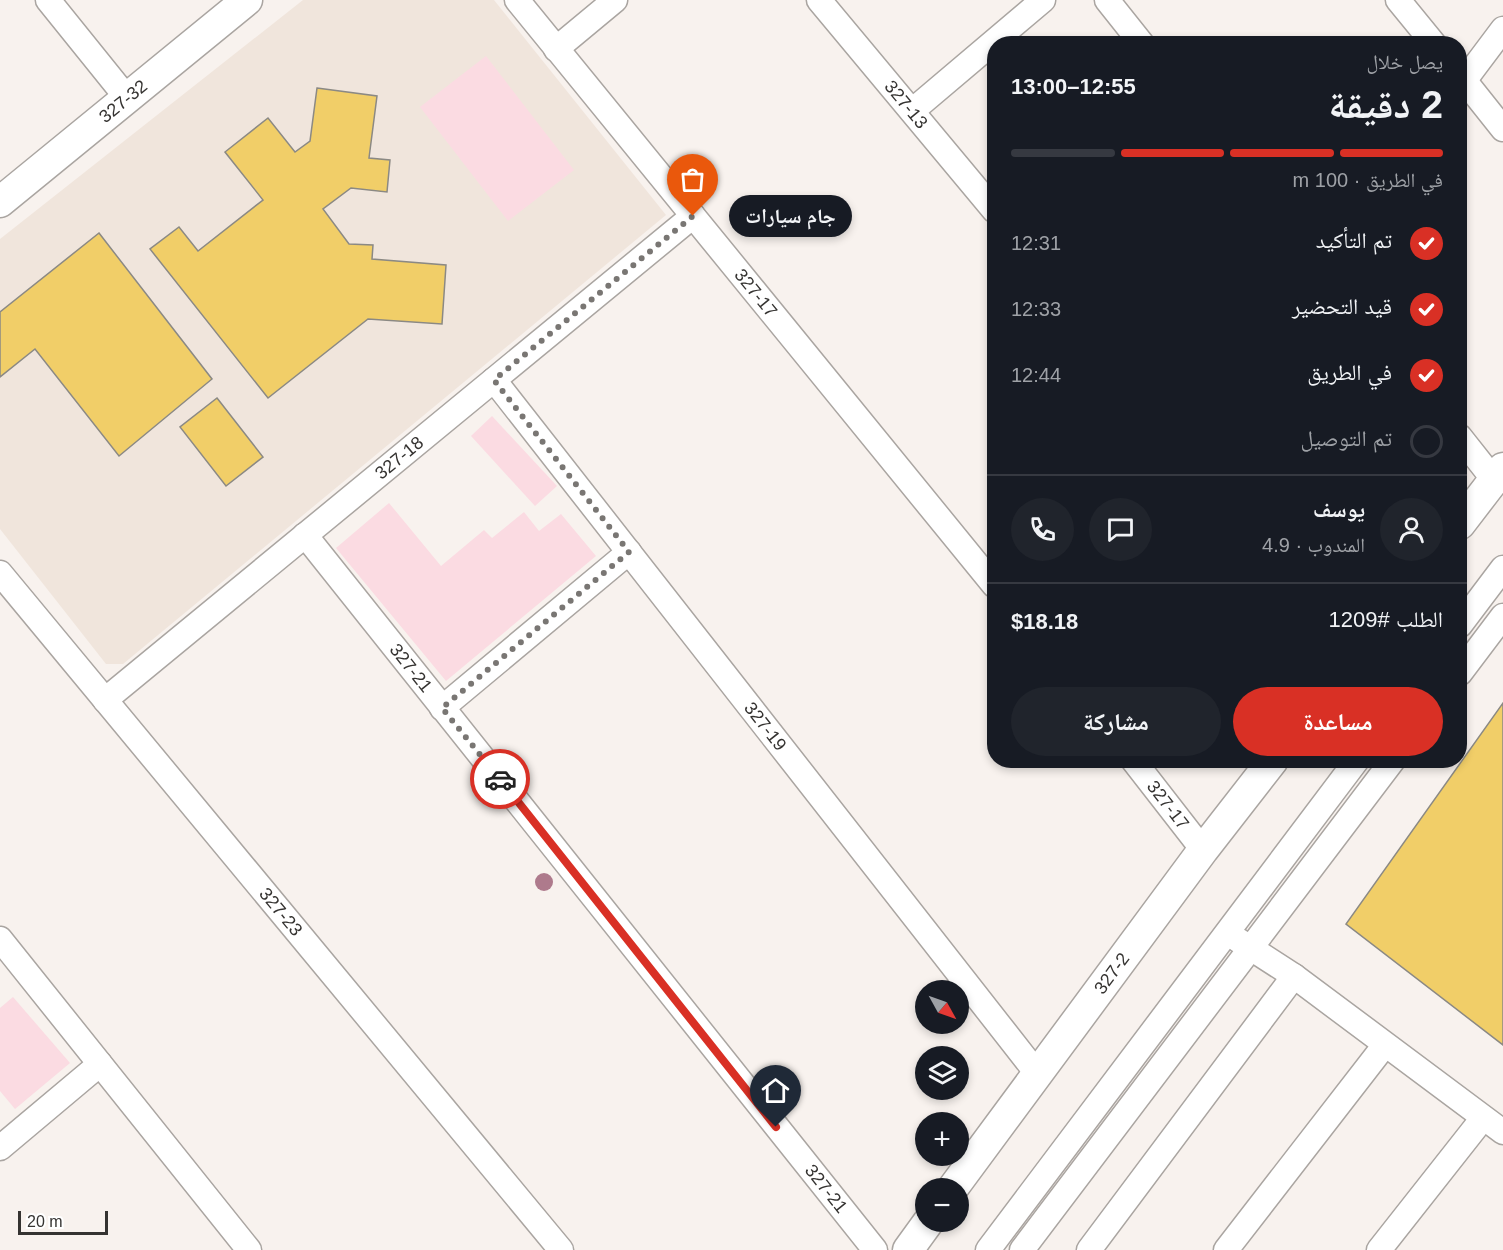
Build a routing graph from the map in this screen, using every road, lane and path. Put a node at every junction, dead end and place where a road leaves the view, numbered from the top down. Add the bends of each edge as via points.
1 (48, 0) edge
2 (247, 0) edge
3 (517, 0) edge
4 (615, 0) edge
5 (819, 0) edge
6 (1043, 0) edge
7 (1107, 0) edge
8 (1398, 0) edge
9 (1503, 29) edge
10 (1001, 36) edge
11 (1136, 36) edge
12 (1427, 36) edge
13 (987, 47) edge
14 (556, 49) junction
15 (1467, 72) edge
16 (1467, 84) edge
17 (127, 98) junction
18 (912, 111) junction
19 (1503, 129) edge
20 (0, 202) edge
21 (987, 202) edge
22 (693, 216) junction
23 (494, 380) junction
24 (1467, 444) edge
25 (1499, 474) edge
26 (1467, 515) edge
27 (305, 535) junction
28 (629, 552) junction
29 (1503, 568) edge
30 (0, 573) edge
31 (987, 576) edge
32 (1467, 616) edge
33 (1503, 616) edge
34 (1467, 664) edge
35 (105, 700) junction
36 (442, 708) junction
37 (1139, 768) edge
38 (1267, 768) edge
39 (1351, 768) edge
40 (1386, 768) edge
41 (1203, 850) junction
42 (1228, 932) junction
43 (0, 939) edge
44 (1249, 949) junction
45 (1294, 976) junction
46 (1384, 1046) junction
47 (100, 1064) junction
48 (1036, 1072) junction
49 (1483, 1118) junction
50 (1503, 1132) edge
51 (0, 1148) edge
52 (960, 1178) edge
53 (921, 1232) edge
54 (249, 1250) edge
55 (561, 1250) edge
56 (874, 1250) edge
57 (908, 1250) edge
58 (988, 1250) edge
59 (1022, 1250) edge
60 (1089, 1250) edge
61 (1226, 1250) edge
62 (1379, 1250) edge

1 - 17 street
2 - 17 street, 327-32
3 - 14 street, 327-17
4 - 14 street
5 - 18 street, 327-13
6 - 10 street
7 - 11 street
8 - 12 street
9 - 15 street
13 - 18 street
14 - 22 street, 327-17
16 - 19 street
17 - 20 street, 327-32
18 - 21 street, 327-13
22 - 23 street, 327-18
22 - 31 street, 327-17
23 - 27 street, 327-18
23 - 28 street, 327-19
24 - 25 street
25 - 26 street
27 - 35 street, 327-18
27 - 36 street, 327-21
28 - 36 street
28 - 48 street, 327-19
29 - 32 street
30 - 35 street, 327-23
33 - 34 street
35 - 55 street, 327-23
36 - 56 street, 327-21
37 - 41 street, 327-17
38 - 41 street, 327-2
39 - 42 street
40 - 44 street
41 - 48 street, 327-2
42 - 44 street
42 - 58 street
43 - 47 street
44 - 45 street
44 - 59 street
45 - 46 street
45 - 60 street
46 - 49 street
46 - 61 street
47 - 51 street
47 - 54 street
48 - 52 street, 327-2
49 - 50 street
49 - 62 street
53 - 57 street

